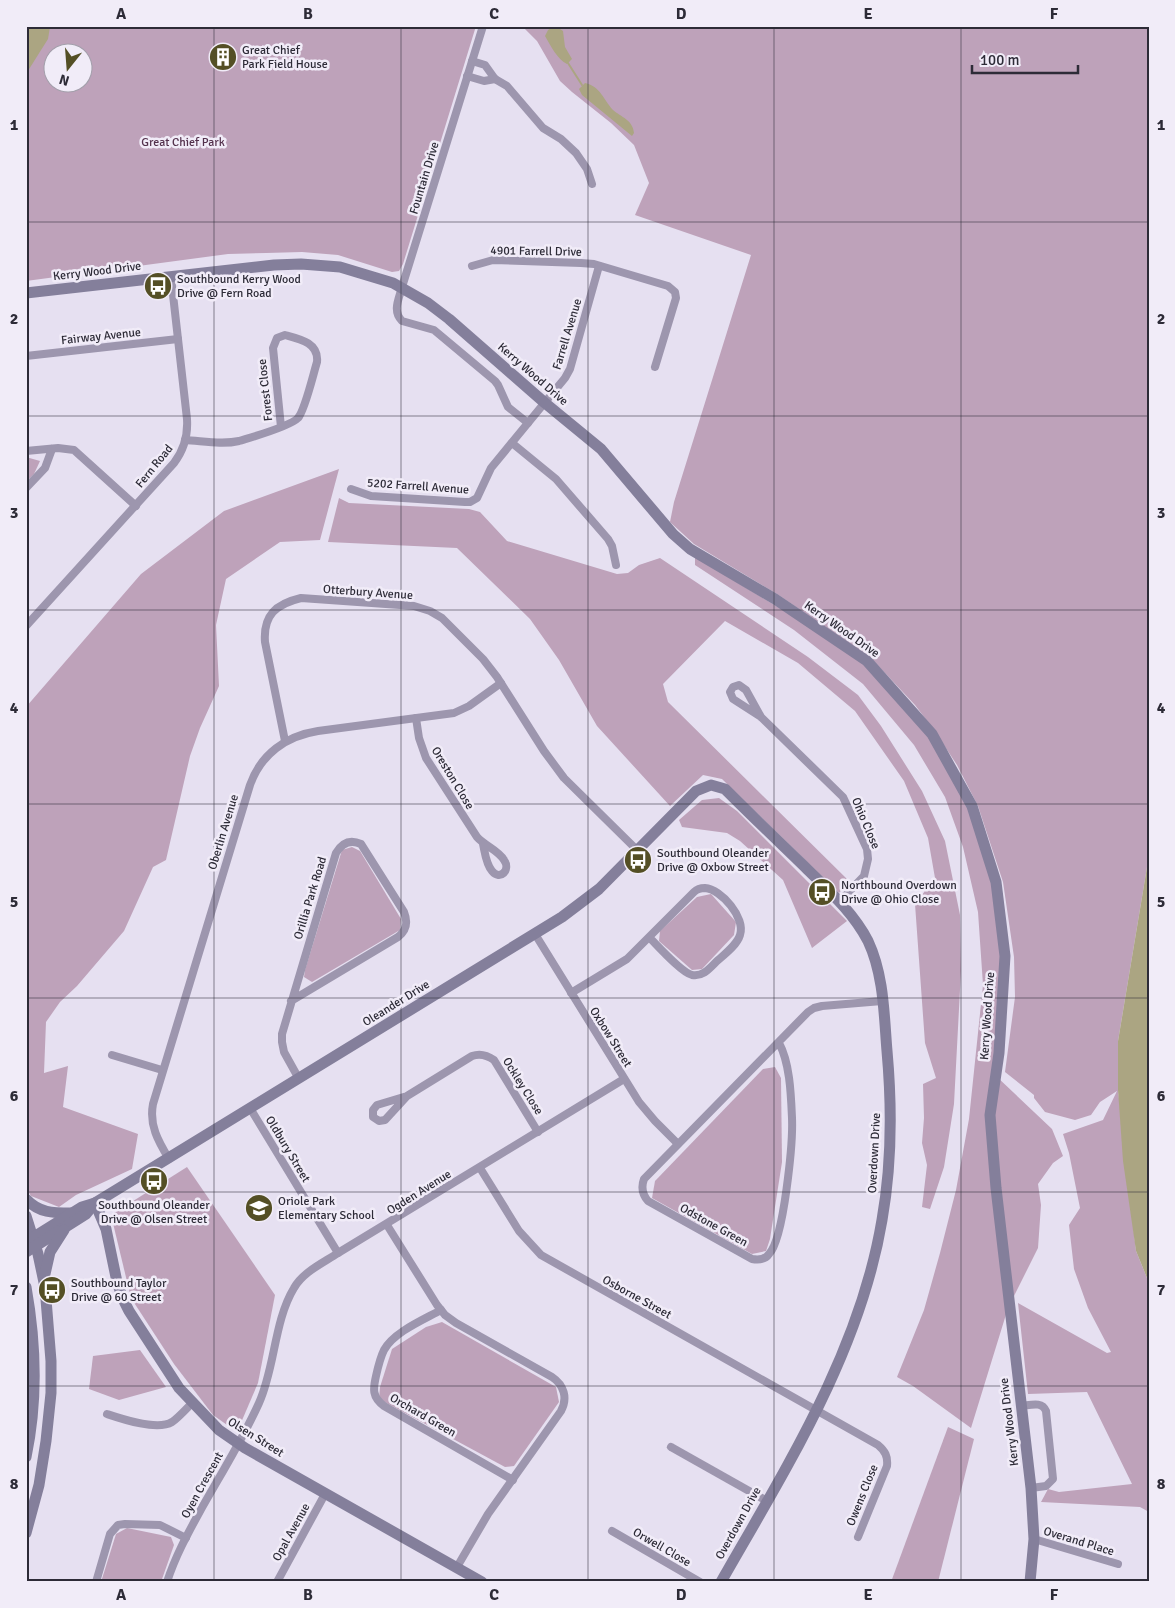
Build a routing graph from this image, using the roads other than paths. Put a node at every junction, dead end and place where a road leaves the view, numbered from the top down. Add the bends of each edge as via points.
1 (483, 26) edge
2 (472, 61) junction
3 (467, 76) junction
4 (495, 79) junction
5 (592, 184) dead end
6 (472, 266) dead end
7 (600, 266) junction
8 (171, 277) junction
9 (402, 287) junction
10 (26, 293) edge
11 (178, 339) junction
12 (26, 356) edge
13 (655, 367) dead end
14 (545, 403) junction
15 (528, 423) junction
16 (281, 427) junction
17 (186, 440) junction
18 (512, 443) junction
19 (52, 448) junction
20 (26, 451) edge
21 (26, 488) edge
22 (351, 489) dead end
23 (136, 506) junction
24 (616, 565) dead end
25 (26, 626) edge
26 (501, 683) junction
27 (761, 717) dead end
28 (416, 718) junction
29 (285, 741) junction
30 (690, 797) joint
31 (483, 844) dead end
32 (637, 850) junction
33 (840, 901) junction
34 (534, 934) junction
35 (649, 937) junction
36 (571, 994) junction
37 (291, 1001) junction
38 (882, 1001) junction
39 (779, 1043) junction
40 (112, 1055) dead end
41 (162, 1070) junction
42 (299, 1078) junction
43 (624, 1079) junction
44 (407, 1096) dead end
45 (250, 1108) junction
46 (538, 1132) junction
47 (678, 1144) junction
48 (169, 1159) junction
49 (480, 1168) junction
50 (26, 1199) edge
51 (95, 1203) junction
52 (71, 1213) junction
53 (26, 1216) edge
54 (68, 1225) junction
55 (387, 1225) junction
56 (30, 1244) edge
57 (338, 1253) junction
58 (45, 1287) junction
59 (27, 1293) edge
60 (440, 1310) junction
61 (192, 1403) junction
62 (1021, 1406) junction
63 (816, 1411) junction
64 (107, 1414) dead end
65 (238, 1444) junction
66 (671, 1447) dead end
67 (26, 1457) edge
68 (513, 1480) junction
69 (1031, 1488) junction
70 (325, 1494) junction
71 (767, 1501) junction
72 (612, 1531) dead end
73 (26, 1533) edge
74 (858, 1537) dead end
75 (186, 1538) junction
76 (1034, 1539) junction
77 (1118, 1564) dead end
78 (457, 1567) junction
79 (96, 1582) edge
80 (167, 1582) edge
81 (277, 1582) edge
82 (482, 1582) edge
83 (700, 1582) edge
84 (721, 1582) edge
85 (1030, 1582) edge

1 - 2 street, Fountain Drive
2 - 3 street, Fountain Drive
2 - 4 street via 485,65
3 - 4 street via 484,81
3 - 9 street, Fountain Drive
4 - 5 street via 507,86 543,128 576,153
6 - 7 street, 4901 Farrell Drive via 493,260
7 - 13 street, 4901 Farrell Drive via 668,286 675,292 675,303
7 - 14 street, Farrell Avenue via 570,369
8 - 9 street, Kerry Wood Drive via 301,264 340,267
8 - 10 street, Kerry Wood Drive
8 - 11 street, Fern Road
9 - 14 street, Kerry Wood Drive via 450,319
9 - 15 street via 396,308 399,318 434,330 495,381 508,407
11 - 12 street, Fairway Avenue
11 - 17 street, Fern Road via 187,418
14 - 15 street, 5202 Farrell Avenue
14 - 62 street, Kerry Wood Drive via 601,449 673,534 690,549 775,599 868,661 932,734 972,806 996,882 1005,956 999,1053 990,1116
15 - 18 street, 5202 Farrell Avenue
16 - 16 street, Forest Close via 300,415 317,359 312,346 285,335 276,338 272,348
16 - 17 street, Forest Close via 235,442
17 - 23 street, Fern Road via 177,460
18 - 22 street, 5202 Farrell Avenue via 491,468 478,498 470,502 371,496
18 - 24 street via 556,479 597,526 612,546
19 - 20 street
19 - 21 street via 45,468
19 - 23 street via 78,453
23 - 25 street, Fern Road
26 - 28 street, Oberlin Avenue via 464,709
26 - 29 street, Otterbury Avenue via 451,626 430,611 398,604 301,598 289,601 273,612 264,635
26 - 32 street, Otterbury Avenue via 561,774
27 - 33 street, Ohio Close via 840,794 864,842 868,854 866,870
28 - 29 street, Oberlin Avenue via 318,731
28 - 31 street, Oreston Close via 426,758
29 - 41 street, Oberlin Avenue via 271,752 252,777
30 - 32 street, Oleander Drive
30 - 33 street, Overdown Drive via 711,785 725,788
32 - 34 street, Oleander Drive via 599,889
33 - 38 street, Overdown Drive via 868,942 878,968
34 - 36 street, Oxbow Street
34 - 42 street, Oleander Drive
35 - 35 street via 684,971 700,975 736,943 742,926 736,912 719,895 701,888
35 - 36 street via 627,959
36 - 43 street, Oxbow Street
37 - 37 street, Orillia Park Road via 398,937 404,930 404,912 361,844 347,842 338,848
37 - 42 street, Orillia Park Road via 282,1042
38 - 39 street, Odstone Green via 814,1008
38 - 63 street, Overdown Drive via 891,1125 890,1164 882,1220 857,1314
39 - 47 street, Odstone Green
39 - 47 street, Odstone Green via 786,1060 792,1140 782,1218 770,1254 760,1259 752,1258 645,1197 642,1189 644,1179
40 - 41 street
41 - 48 street, Oberlin Avenue via 152,1116 154,1132
42 - 45 street, Oleander Drive
43 - 46 street, Ogden Avenue
43 - 47 street, Oxbow Street via 647,1113
44 - 46 street, Ockley Close via 472,1056 486,1055 494,1060
45 - 48 street, Oleander Drive
45 - 57 street, Oldbury Street
46 - 49 street, Ogden Avenue
48 - 51 street, Oleander Drive
49 - 55 street, Ogden Avenue
49 - 63 street, Osborne Street via 519,1231 541,1255
50 - 52 street via 42,1211
51 - 52 street, Oleander Drive
51 - 54 street, Oleander Drive via 86,1214
51 - 61 street, Olsen Street via 106,1229 117,1282 126,1306 172,1379
52 - 56 street, Oleander Drive
53 - 56 street
54 - 56 street, Oleander Drive
54 - 58 street via 48,1257
55 - 57 street, Ogden Avenue
55 - 60 street
56 - 58 street
57 - 65 street, Ogden Avenue via 304,1276 293,1289 262,1396
58 - 73 street via 52,1361 51,1393 39,1485
59 - 67 street via 34,1354 34,1412
60 - 68 street via 456,1323 557,1380 563,1389 565,1399 561,1411
60 - 68 street, Orchard Green via 397,1336 386,1347 373,1393 384,1406
61 - 64 street via 174,1420 164,1424 132,1423
61 - 65 street, Olsen Street
62 - 69 street, Kerry Wood Drive
62 - 69 street via 1040,1404 1046,1412 1053,1479 1046,1486
63 - 71 street, Overdown Drive
63 - 74 street, Owens Close via 878,1445 887,1457
65 - 70 street, Olsen Street
65 - 75 street, Oyen Crescent
66 - 71 street
68 - 78 street via 483,1521
69 - 76 street, Kerry Wood Drive
70 - 78 street, Olsen Street
70 - 81 street, Opal Avenue
71 - 84 street, Overdown Drive
72 - 83 street, Orwell Close
75 - 79 street, Oyen Crescent via 160,1525 118,1525 110,1534
75 - 80 street, Oyen Crescent
76 - 77 street, Overand Place
76 - 85 street, Kerry Wood Drive
78 - 82 street, Olsen Street

